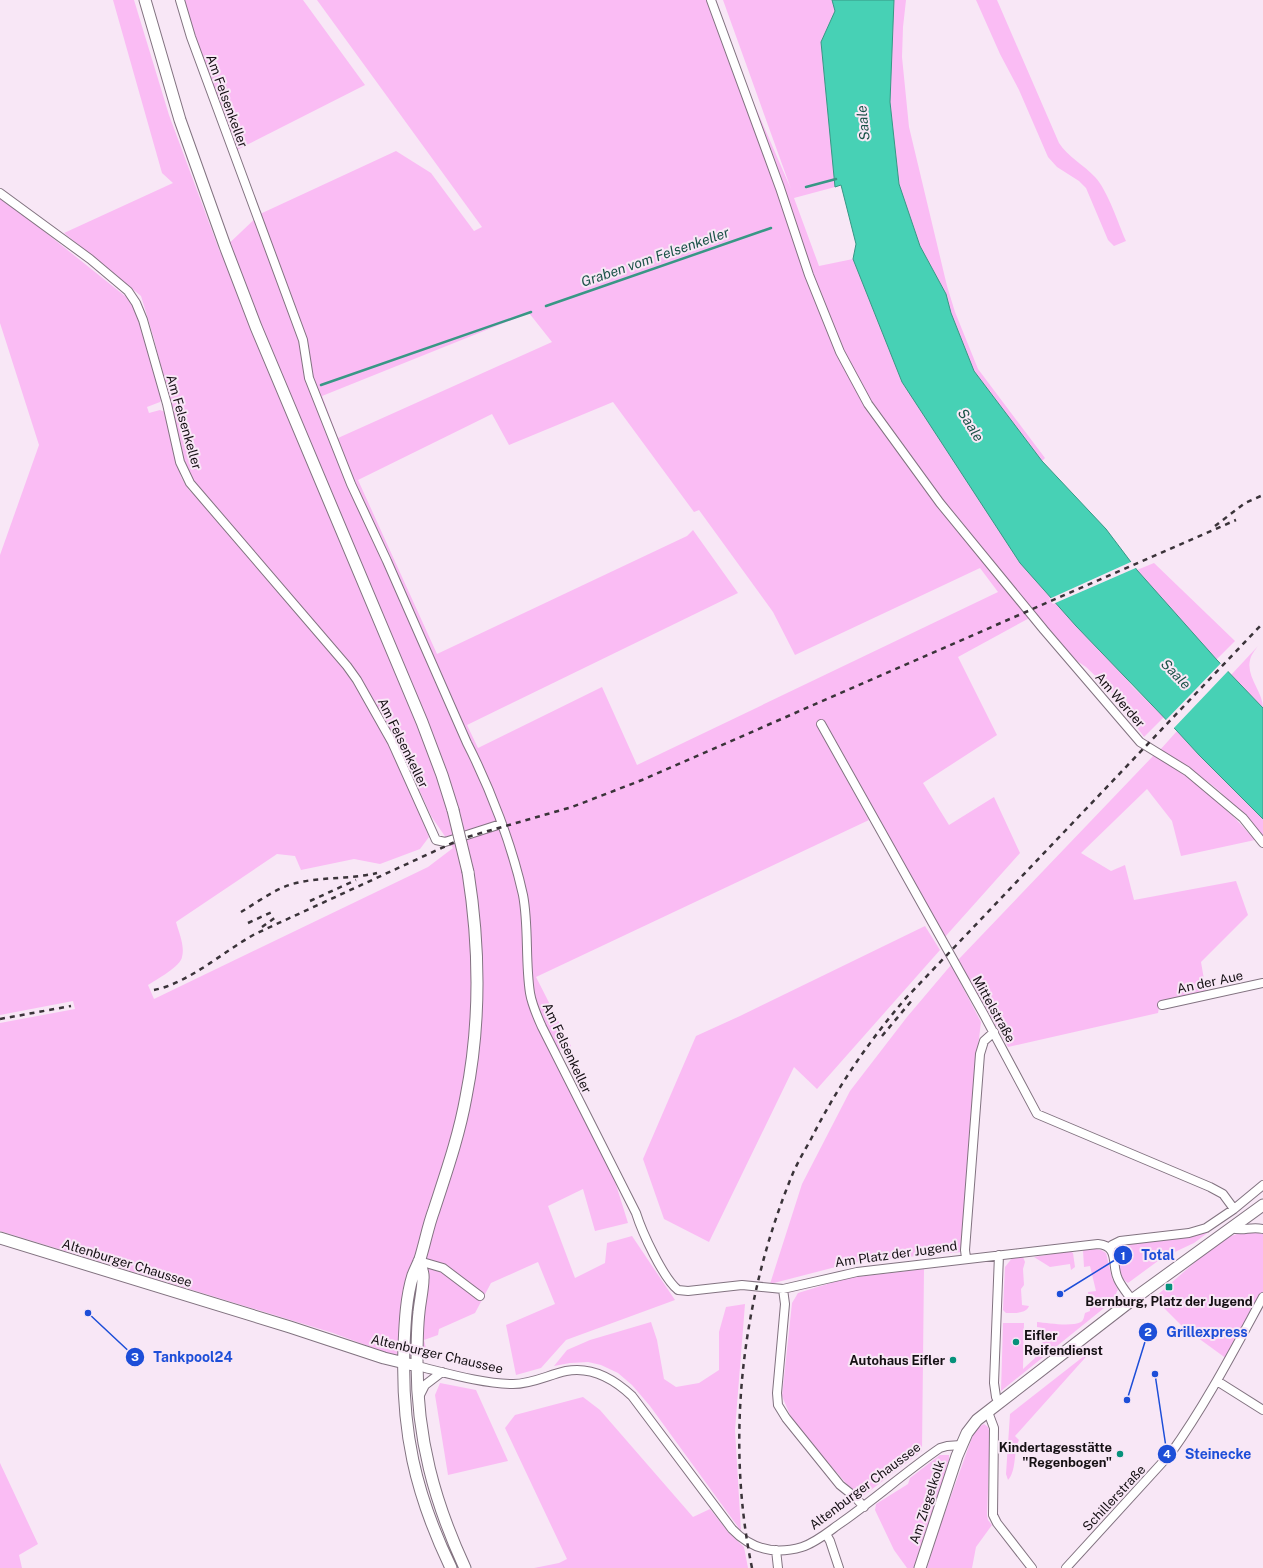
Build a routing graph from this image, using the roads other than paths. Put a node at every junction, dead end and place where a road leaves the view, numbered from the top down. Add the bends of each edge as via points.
1 (145, 0) edge
2 (180, 0) edge
3 (711, 0) edge
4 (0, 193) edge
5 (821, 724) dead end
6 (501, 824) junction
7 (1263, 843) edge
8 (1263, 983) edge
9 (1162, 1005) dead end
10 (994, 1032) junction
11 (1263, 1185) edge
12 (1263, 1206) edge
13 (1234, 1209) junction
14 (1232, 1228) junction
15 (1263, 1229) edge
16 (0, 1238) edge
17 (1109, 1248) junction
18 (999, 1255) junction
19 (966, 1258) junction
20 (419, 1261) junction
21 (783, 1289) junction
22 (678, 1290) joint
23 (480, 1296) dead end
24 (1263, 1297) edge
25 (1132, 1300) junction
26 (404, 1363) junction
27 (417, 1366) junction
28 (442, 1372) junction
29 (1217, 1381) junction
30 (418, 1401) junction
31 (999, 1403) junction
32 (1263, 1410) edge
33 (988, 1412) junction
34 (961, 1445) junction
35 (864, 1507) junction
36 (826, 1534) junction
37 (776, 1550) junction
38 (451, 1568) edge
39 (465, 1568) edge
40 (778, 1568) edge
41 (839, 1568) edge
42 (920, 1568) edge
43 (1032, 1568) edge
44 (1066, 1568) edge

1 - 20 main road, bridge via 180,120 225,246 256,327 422,722 453,810 468,872 478,966 473,1058 458,1135
2 - 6 street, Am Felsenkeller via 191,37 302,340 309,378 352,484 478,766
3 - 7 street, Am Werder via 809,275 840,352 868,404 940,503 1140,742 1187,771 1243,818
4 - 6 street, Am Felsenkeller via 90,259 128,291 136,302 167,404 180,462 190,483 357,680 392,742 436,840 445,842
5 - 10 street, Mittelstraße
6 - 22 street, Am Felsenkeller via 523,896 530,988 536,1014 667,1279
8 - 9 street, An der Aue
10 - 13 street, Mittelstraße via 1037,1114 1210,1187 1223,1194
10 - 19 street via 984,1041 980,1054
11 - 13 street
12 - 14 main road
13 - 17 street via 1206,1228 1189,1233 1120,1241
14 - 15 street
14 - 25 main road
16 - 26 main road, Altenburger Chaussee
17 - 18 street, Am Platz der Jugend via 1098,1244
17 - 25 street via 1113,1252 1117,1276
18 - 19 street, Am Platz der Jugend
18 - 31 street via 994,1383
19 - 21 street, Am Platz der Jugend via 853,1272
20 - 23 street via 443,1268
20 - 26 main road via 413,1275 407,1308
20 - 27 main road via 424,1278 418,1323
21 - 22 street, Am Platz der Jugend via 742,1286
21 - 35 street via 778,1405 840,1485
24 - 29 street, Schillerstraße
25 - 31 main road
26 - 27 main road, Altenburger Chaussee
26 - 38 main road via 405,1410 415,1471 426,1509
27 - 28 street, Altenburger Chaussee
27 - 30 main road
28 - 30 street via 425,1385
28 - 37 street, Altenburger Chaussee via 512,1384 532,1382 566,1371 585,1371 602,1375 632,1396 732,1529 749,1543
29 - 32 street
29 - 44 street, Schillerstraße via 1171,1453
30 - 39 main road via 434,1489 444,1520
31 - 33 main road
33 - 34 main road via 971,1426
33 - 43 street via 994,1428 993,1514 997,1523
34 - 35 street, Altenburger Chaussee via 940,1448
34 - 42 main road, Am Ziegelkolk
35 - 36 street, Altenburger Chaussee
36 - 37 street, Altenburger Chaussee via 802,1547
36 - 41 street
37 - 40 street

